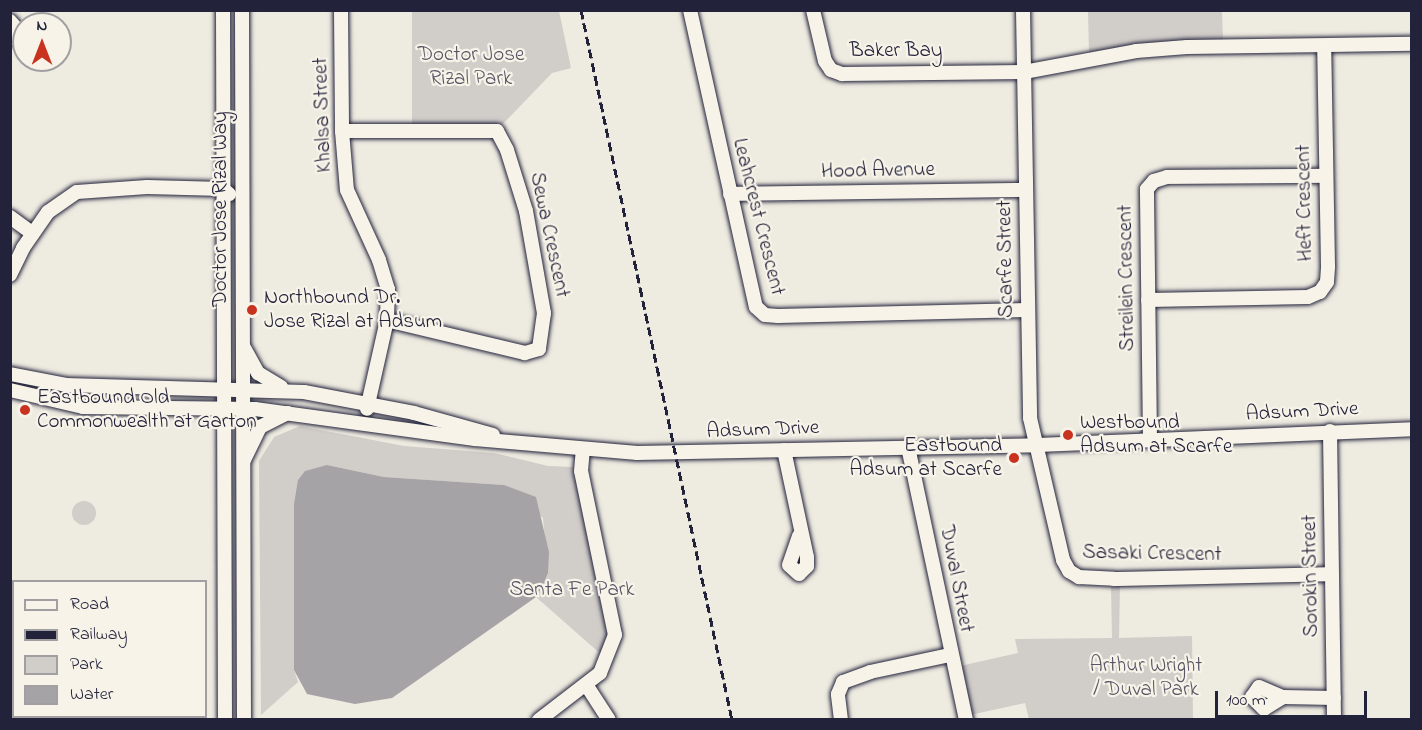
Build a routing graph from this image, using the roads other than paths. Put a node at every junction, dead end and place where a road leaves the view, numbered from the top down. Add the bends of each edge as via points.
1 (223, 10) edge
2 (242, 10) edge
3 (341, 10) edge
4 (690, 10) edge
5 (813, 10) edge
6 (1023, 10) edge
7 (10, 21) edge
8 (10, 39) edge
9 (1412, 44) edge
10 (1324, 46) junction
11 (1024, 72) junction
12 (342, 131) junction
13 (1325, 176) junction
14 (223, 189) junction
15 (1026, 190) junction
16 (730, 194) junction
17 (243, 208) junction
18 (10, 216) edge
19 (32, 233) junction
20 (10, 239) edge
21 (22, 248) junction
22 (10, 275) edge
23 (1148, 300) junction
24 (1027, 310) junction
25 (387, 320) junction
26 (241, 342) junction
27 (10, 374) edge
28 (225, 387) junction
29 (241, 387) junction
30 (10, 390) edge
31 (291, 392) junction
32 (368, 403) junction
33 (225, 408) junction
34 (241, 409) junction
35 (292, 412) junction
36 (364, 423) junction
37 (1412, 429) edge
38 (1330, 431) junction
39 (512, 440) junction
40 (1150, 440) junction
41 (1038, 445) junction
42 (908, 447) junction
43 (583, 450) junction
44 (784, 450) junction
45 (241, 467) junction
46 (799, 536) dead end
47 (1331, 574) junction
48 (950, 655) junction
49 (587, 686) junction
50 (1283, 697) dead end
51 (1334, 698) junction
52 (225, 720) edge
53 (244, 720) edge
54 (539, 720) edge
55 (609, 720) edge
56 (842, 720) edge
57 (966, 720) edge
58 (1334, 720) edge

1 - 14 street, Doctor Jose Rizal Way
2 - 17 street, Doctor Jose Rizal Way
3 - 12 street, Khalsa Street
4 - 16 street, Leahcrest Crescent
5 - 11 street, Baker Bay via 825,61 831,70 842,74
6 - 11 street
7 - 8 street via 17,29
9 - 10 street, Baker Bay
10 - 11 street, Baker Bay via 1136,51
10 - 13 street, Heft Crescent
11 - 15 street, Scarfe Street
12 - 25 street, Khalsa Street via 347,190 385,276
12 - 25 street, Sewa Crescent via 496,131 507,150 526,211 544,313 539,349 525,353
13 - 23 street, Heft Crescent via 1328,266 1327,282 1320,292 1308,297
13 - 23 street, Streilein Crescent via 1154,181 1147,189 1146,202
14 - 17 street
14 - 19 street via 103,187 77,192 48,212
14 - 28 street, Doctor Jose Rizal Way
15 - 16 street, Hood Avenue
15 - 24 street, Scarfe Street
16 - 24 street, Leahcrest Crescent via 752,297 765,315
17 - 26 street, Doctor Jose Rizal Way
18 - 19 street
19 - 21 street
20 - 21 street
21 - 22 street
23 - 40 street, Streilein Crescent
24 - 41 street, Scarfe Street via 1030,418
25 - 32 street, Khalsa Street
26 - 29 street, Doctor Jose Rizal Way
26 - 31 street via 258,373
27 - 28 street, Adsum Drive via 66,385
28 - 29 street, Adsum Drive
28 - 33 street, Doctor Jose Rizal Way
29 - 31 street, Adsum Drive
29 - 34 street, Doctor Jose Rizal Way
30 - 33 street, Adsum Drive via 83,407
31 - 32 street, Adsum Drive
32 - 36 street, Khalsa Street
32 - 39 street, Adsum Drive
33 - 34 street, Adsum Drive
33 - 52 street, Doctor Jose Rizal Way
34 - 35 street, Adsum Drive
34 - 45 street, Doctor Jose Rizal Way
35 - 36 street, Adsum Drive
35 - 45 street via 260,427
36 - 39 street, Adsum Drive via 475,439
37 - 38 street, Adsum Drive
38 - 40 street, Adsum Drive
38 - 47 street, Sorokin Street
39 - 43 street, Adsum Drive
40 - 41 street, Adsum Drive
41 - 42 street, Adsum Drive
41 - 47 street, Sasaki Crescent via 1063,560 1069,572 1079,577
42 - 44 street, Adsum Drive
42 - 48 street, Duval Street
43 - 44 street, Adsum Drive via 675,454
43 - 49 street via 581,471 615,635 609,658
44 - 46 street
45 - 53 street, Doctor Jose Rizal Way
47 - 51 street, Sorokin Street
48 - 56 street via 870,672 843,682 838,694
48 - 57 street, Duval Street
49 - 54 street
49 - 55 street
50 - 51 street
51 - 58 street, Sorokin Street

